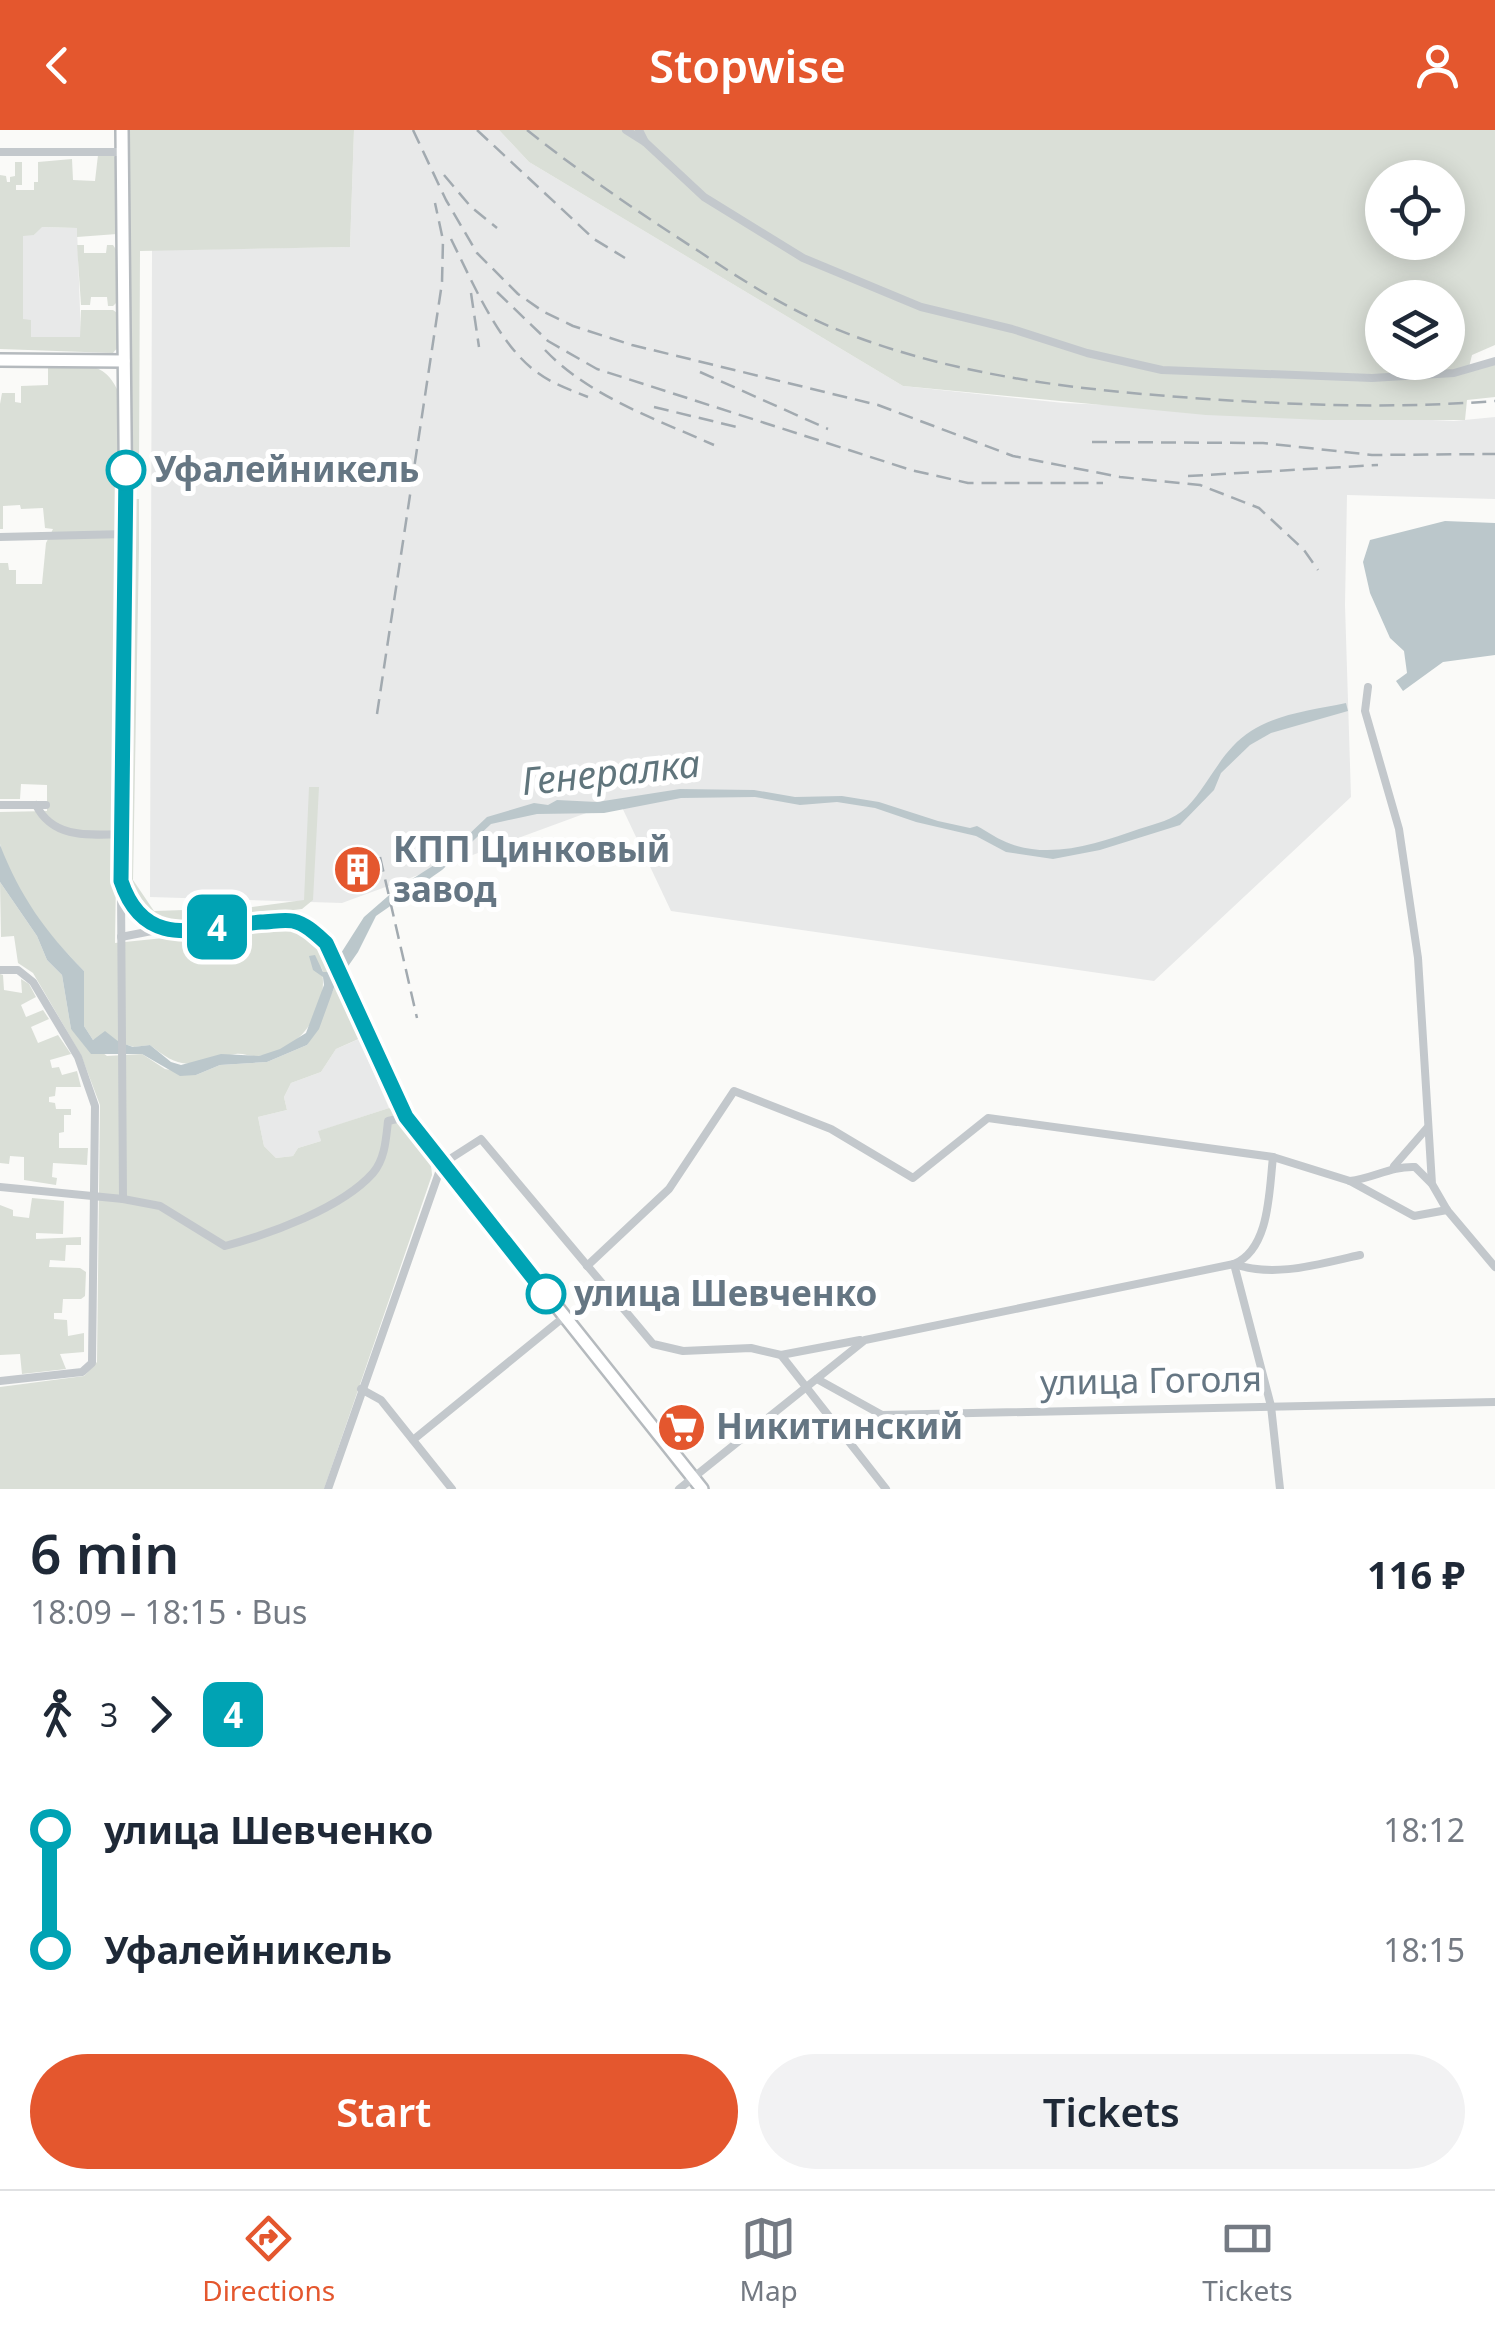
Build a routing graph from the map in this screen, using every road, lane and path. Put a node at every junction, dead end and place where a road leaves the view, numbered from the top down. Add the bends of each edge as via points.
1 (122, 130) edge
2 (626, 130) edge
3 (639, 130) edge
4 (645, 142) junction
5 (0, 152) edge
6 (122, 152) junction
7 (0, 360) edge
8 (124, 360) junction
9 (1495, 360) edge
10 (126, 534) junction
11 (0, 537) edge
12 (1368, 687) dead end
13 (0, 805) edge
14 (122, 834) junction
15 (121, 881) junction
16 (162, 929) junction
17 (121, 937) junction
18 (0, 970) edge
19 (406, 1117) junction
20 (1428, 1127) junction
21 (1273, 1157) junction
22 (442, 1164) junction
23 (1394, 1166) junction
24 (1350, 1181) junction
25 (1432, 1184) junction
26 (0, 1187) edge
27 (95, 1196) junction
28 (123, 1199) junction
29 (1447, 1210) junction
30 (1360, 1256) dead end
31 (1234, 1264) junction
32 (587, 1266) junction
33 (1495, 1267) edge
34 (564, 1317) junction
35 (865, 1340) junction
36 (782, 1355) junction
37 (818, 1379) junction
38 (0, 1381) edge
39 (806, 1388) junction
40 (361, 1389) junction
41 (1495, 1402) edge
42 (1271, 1406) junction
43 (413, 1440) junction
44 (693, 1478) junction
45 (328, 1489) edge
46 (452, 1489) edge
47 (679, 1489) edge
48 (702, 1489) edge
49 (886, 1489) edge
50 (1280, 1489) edge

1 - 6 main road
2 - 4 street
3 - 4 street
4 - 9 street via 704,197 803,258 921,307 1087,354 1162,370 1372,378 1454,373
5 - 6 street
6 - 8 main road
7 - 8 main road
8 - 10 main road
10 - 11 street
10 - 14 main road
12 - 20 street via 1365,711 1409,890
13 - 14 street via 41,805 39,812 73,834
14 - 15 main road
15 - 16 main road via 129,906
15 - 17 street
16 - 17 street
16 - 19 main road via 292,921 313,931 332,952
17 - 28 street
18 - 27 street via 18,970 32,982 78,1056 96,1106
19 - 22 main road
19 - 28 street via 388,1121 375,1172 344,1197 226,1246 160,1206
20 - 23 street
20 - 25 street
21 - 24 street
21 - 31 street via 1257,1242
21 - 32 street via 988,1118 913,1178 831,1130 734,1090 669,1189
22 - 32 street via 481,1139
22 - 34 main road
22 - 40 street
23 - 24 street
23 - 25 street via 1415,1168
24 - 29 street via 1414,1216
25 - 29 street
26 - 27 street
27 - 28 street
27 - 38 street via 92,1363 82,1372
29 - 33 street
30 - 31 street via 1292,1269
31 - 35 street
31 - 42 street
32 - 36 street via 653,1344
34 - 43 street
34 - 44 main road
35 - 36 street
35 - 37 street
36 - 39 street
37 - 39 street
37 - 42 street, улица Гоголя via 882,1415
39 - 44 street
39 - 49 street
40 - 43 street via 381,1400
40 - 45 street
41 - 42 street, улица Гоголя
42 - 50 street
43 - 46 street
44 - 47 street
44 - 48 main road

